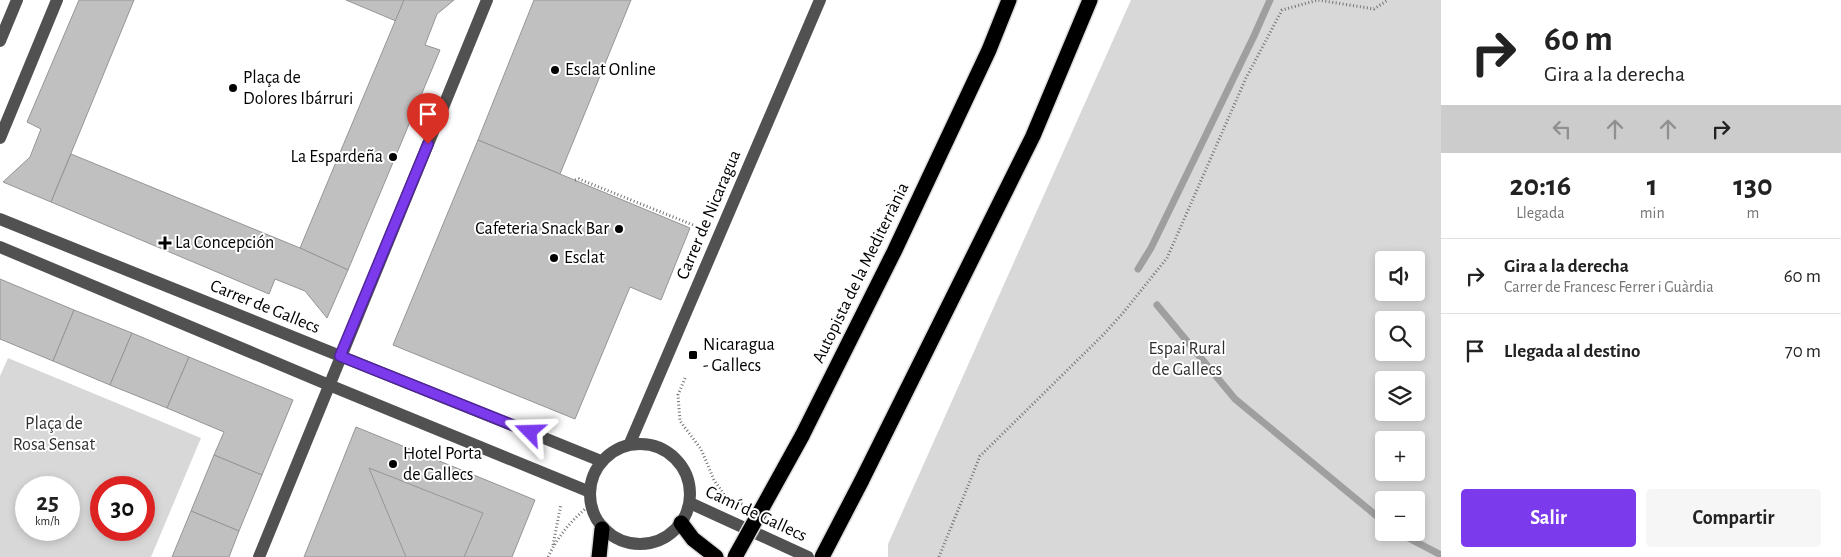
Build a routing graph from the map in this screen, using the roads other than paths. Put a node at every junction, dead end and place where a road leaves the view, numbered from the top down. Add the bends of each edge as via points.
1 (17, 0) edge
2 (57, 0) edge
3 (487, 0) edge
4 (820, 0) edge
5 (1010, 0) edge
6 (1090, 0) edge
7 (0, 42) edge
8 (0, 138) edge
9 (0, 219) edge
10 (0, 247) edge
11 (340, 356) junction
12 (329, 385) junction
13 (630, 444) junction
14 (601, 461) junction
15 (591, 498) junction
16 (690, 503) junction
17 (682, 523) junction
18 (602, 528) junction
19 (259, 557) edge
20 (599, 557) edge
21 (716, 557) edge
22 (735, 557) edge
23 (808, 557) edge
24 (822, 557) edge

1 - 7 street
2 - 8 street
3 - 11 street
4 - 13 street, Carrer de Nicaragua
5 - 22 highway, Autopista de la Mediterrània, bridge via 894,252 802,436
6 - 24 highway, bridge via 1032,136
9 - 11 street, Carrer de Gallecs
10 - 12 street
11 - 12 street
11 - 14 street, Carrer de Gallecs
12 - 15 street
12 - 19 street
13 - 14 street
13 - 16 street via 654,444 670,452 682,464 689,480
14 - 15 street via 592,474
15 - 18 street via 593,514
16 - 17 street
16 - 23 street, Camí de Gallecs
17 - 18 street via 663,539 644,545 617,540
17 - 21 highway via 693,539
18 - 20 highway

